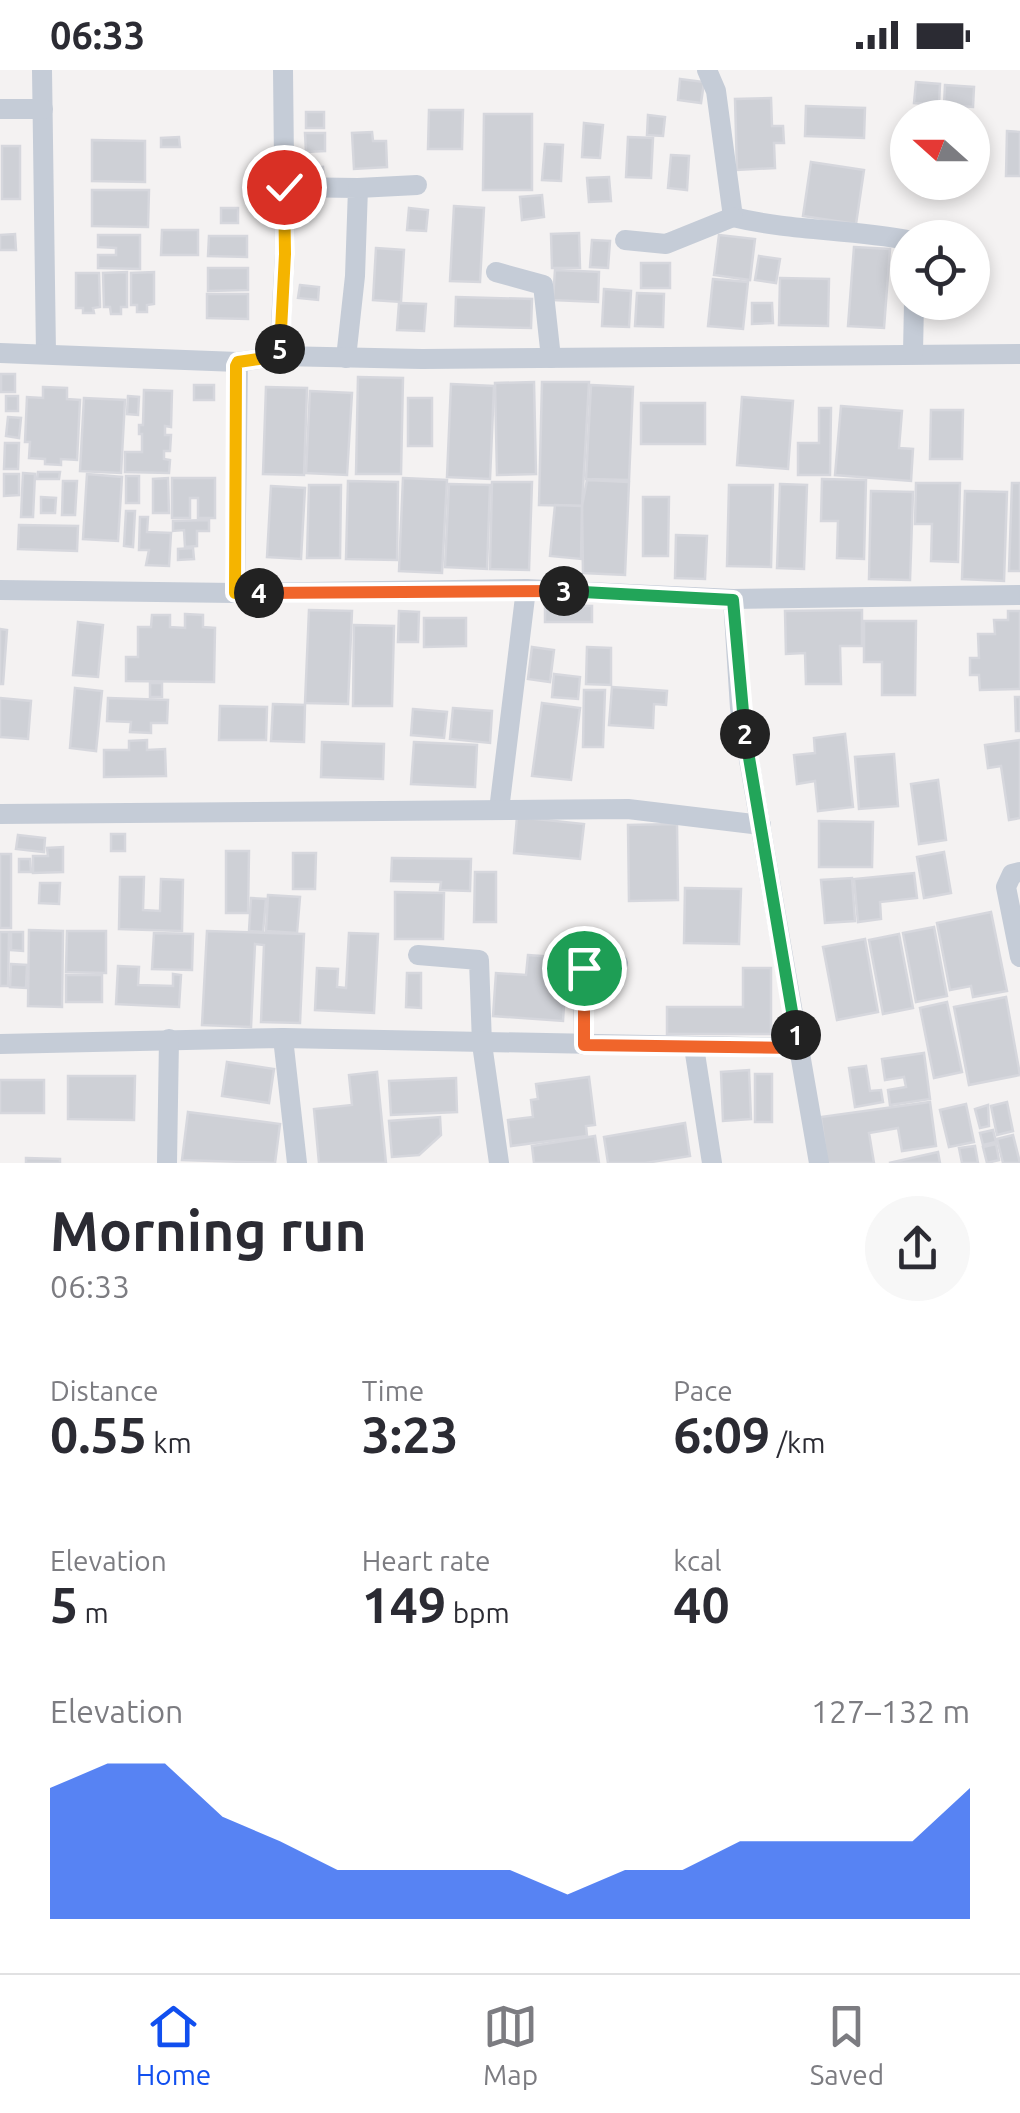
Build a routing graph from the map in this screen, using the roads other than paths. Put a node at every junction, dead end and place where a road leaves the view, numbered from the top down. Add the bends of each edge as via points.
1 (42, 70) edge
2 (283, 70) edge
3 (707, 70) edge
4 (0, 109) edge
5 (43, 110) junction
6 (417, 185) dead end
7 (284, 187) junction
8 (358, 188) junction
9 (733, 218) junction
10 (890, 236) edge
11 (625, 240) dead end
12 (496, 272) dead end
13 (914, 320) edge
14 (0, 353) edge
15 (913, 353) junction
16 (46, 354) junction
17 (1020, 354) edge
18 (280, 356) junction
19 (346, 358) junction
20 (551, 358) junction
21 (238, 362) junction
22 (526, 589) junction
23 (0, 590) edge
24 (235, 593) junction
25 (1020, 595) edge
26 (733, 600) junction
27 (498, 810) junction
28 (0, 814) edge
29 (761, 825) junction
30 (1020, 872) edge
31 (418, 955) dead end
32 (1020, 957) edge
33 (618, 963) dead end
34 (169, 1038) junction
35 (283, 1038) junction
36 (0, 1044) edge
37 (482, 1044) junction
38 (584, 1045) junction
39 (694, 1047) junction
40 (798, 1048) junction
41 (167, 1163) edge
42 (297, 1163) edge
43 (500, 1163) edge
44 (712, 1163) edge
45 (819, 1163) edge

1 - 5 street
2 - 7 street
3 - 9 street via 716,91
4 - 5 street
5 - 16 street
6 - 8 street
7 - 8 street
7 - 18 street
8 - 19 street
9 - 10 street
9 - 11 street via 666,244
12 - 20 street via 543,285
13 - 15 street
14 - 16 street
15 - 17 street
15 - 20 street
16 - 21 street
18 - 19 street
18 - 21 street
19 - 20 street
21 - 24 street
22 - 24 street
22 - 26 street
22 - 27 street
23 - 24 street
25 - 26 street
26 - 29 street via 740,708
27 - 28 street
27 - 29 street via 628,809
29 - 40 street
30 - 32 street via 1006,887
31 - 37 street via 479,960
33 - 38 street via 584,968
34 - 35 street
34 - 36 street
34 - 41 street
35 - 37 street
35 - 42 street
37 - 38 street
37 - 43 street
38 - 39 street
39 - 40 street
39 - 44 street
40 - 45 street

